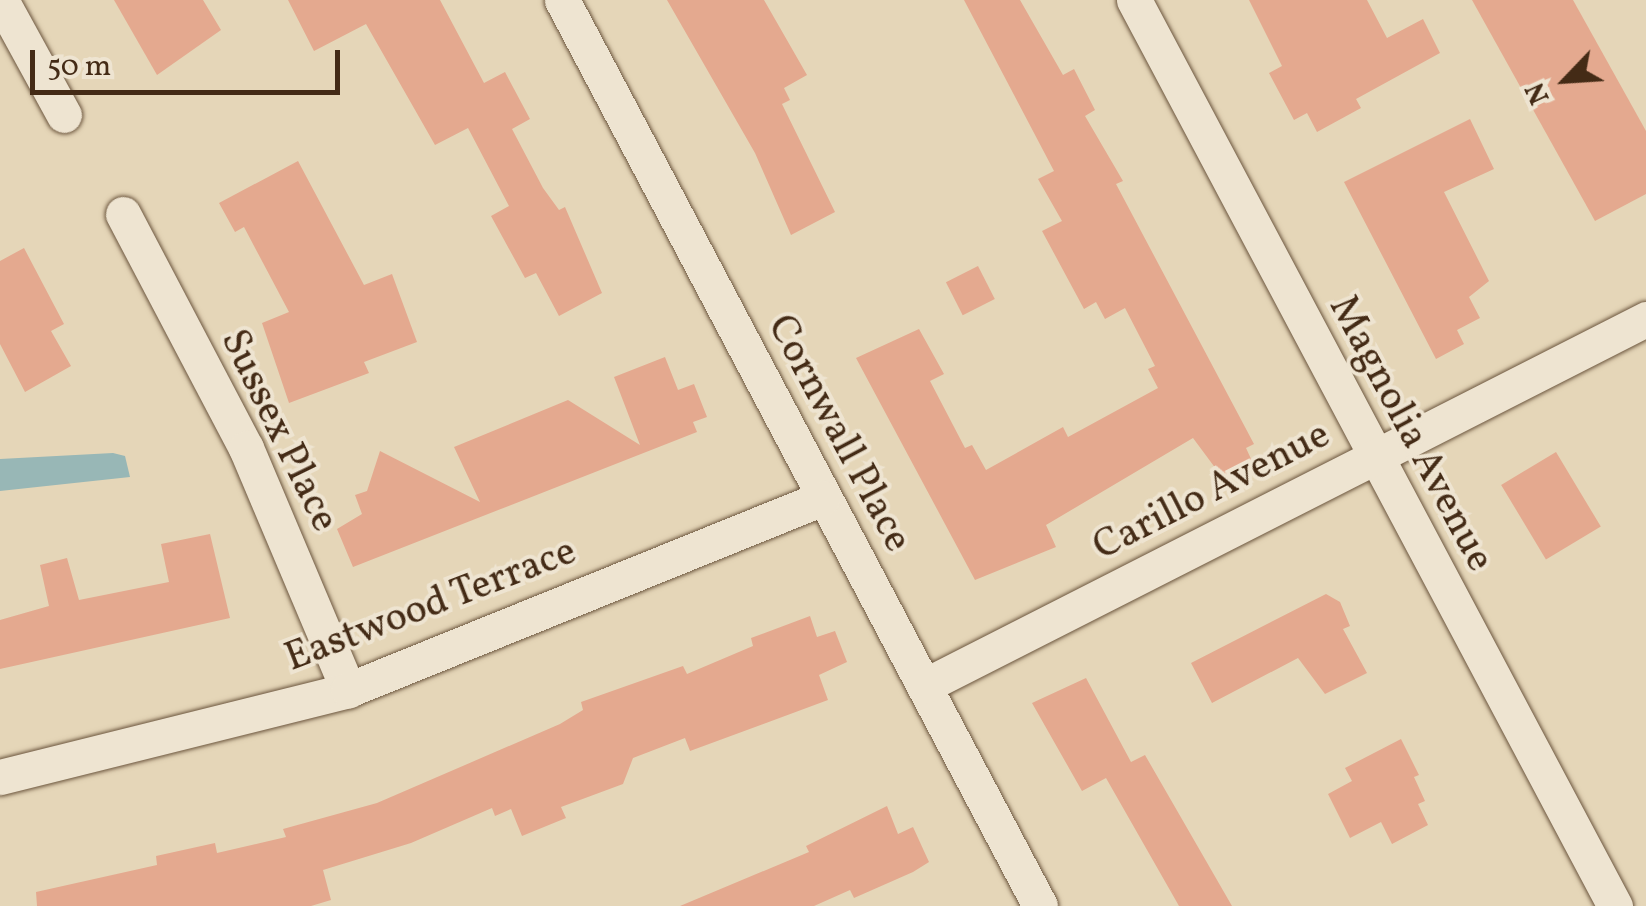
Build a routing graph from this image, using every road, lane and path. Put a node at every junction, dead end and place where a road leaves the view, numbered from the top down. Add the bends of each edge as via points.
1 (2, 0) edge
2 (562, 0) edge
3 (1134, 0) edge
4 (64, 115) dead end
5 (123, 214) dead end
6 (1646, 319) edge
7 (1372, 458) junction
8 (823, 498) junction
9 (924, 686) junction
10 (348, 690) junction
11 (0, 777) edge
12 (1040, 906) edge
13 (1615, 906) edge

1 - 4 street
2 - 8 street, Cornwall Place
3 - 7 street, Magnolia Avenue
5 - 10 street, Sussex Place via 246,448
6 - 7 street, Carillo Avenue
7 - 9 street, Carillo Avenue
7 - 13 street, Magnolia Avenue
8 - 9 street, Cornwall Place
8 - 10 street, Eastwood Terrace
9 - 12 street, Cornwall Place
10 - 11 street, Eastwood Terrace

